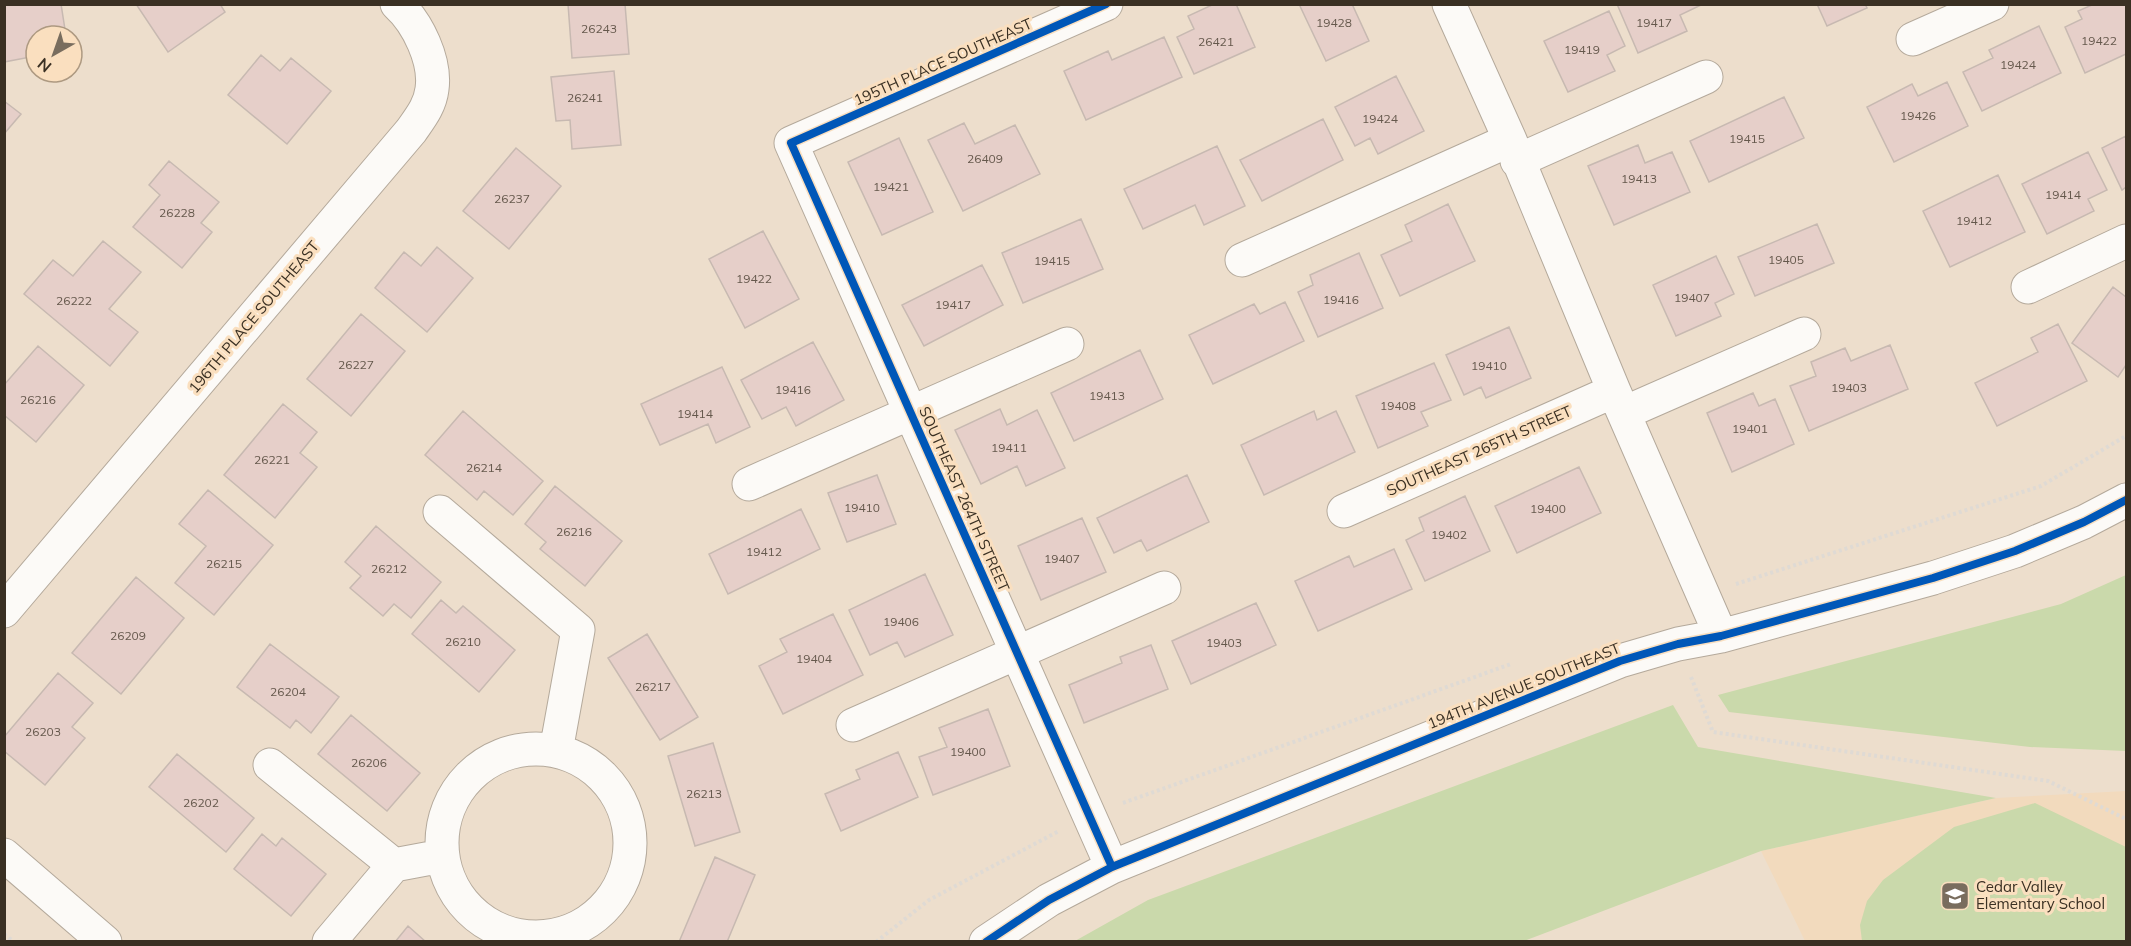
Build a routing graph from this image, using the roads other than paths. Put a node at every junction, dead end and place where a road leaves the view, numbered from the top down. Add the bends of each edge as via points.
1 (397, 4) edge
2 (1449, 4) edge
3 (1992, 4) edge
4 (1106, 5) edge
5 (1913, 39) dead end
6 (1706, 76) dead end
7 (791, 143) joint
8 (1514, 151) junction
9 (2127, 241) edge
10 (1242, 260) dead end
11 (2028, 287) dead end
12 (1804, 334) dead end
13 (1067, 344) dead end
14 (1619, 402) junction
15 (911, 413) junction
16 (749, 484) dead end
17 (2127, 500) edge
18 (1344, 511) dead end
19 (440, 512) dead end
20 (1164, 588) dead end
21 (4, 610) edge
22 (1720, 636) junction
23 (1017, 652) junction
24 (854, 724) dead end
25 (556, 752) junction
26 (270, 765) dead end
27 (4, 855) edge
28 (442, 856) junction
29 (394, 865) junction
30 (1112, 867) junction
31 (105, 942) edge
32 (329, 942) edge
33 (986, 942) edge

1 - 21 street, 196TH PLACE SOUTHEAST via 422,35 430,64 432,89 426,110
2 - 8 street
3 - 5 street
4 - 7 street, 195TH PLACE SOUTHEAST
6 - 8 street
7 - 15 street, SOUTHEAST 264TH STREET
8 - 10 street
8 - 14 street
9 - 11 street
12 - 14 street, SOUTHEAST 265TH STREET
13 - 15 street, SOUTHEAST 264TH STREET
14 - 18 street, SOUTHEAST 265TH STREET
14 - 22 street
15 - 16 street, SOUTHEAST 264TH STREET
15 - 23 street, SOUTHEAST 264TH STREET
17 - 22 street, 194TH AVENUE SOUTHEAST via 2015,551 1934,578
19 - 25 street via 578,630
20 - 23 street
22 - 30 street, 194TH AVENUE SOUTHEAST via 1620,661
23 - 24 street
23 - 30 street, SOUTHEAST 264TH STREET
25 - 28 street via 511,752 490,760 472,774 447,811
25 - 28 street via 578,759 612,788 629,830 624,875 599,912 581,926 560,934 515,935 475,915 448,878
26 - 29 street
27 - 31 street
28 - 29 street
29 - 32 street
30 - 33 street, 194TH AVENUE SOUTHEAST via 1049,900

